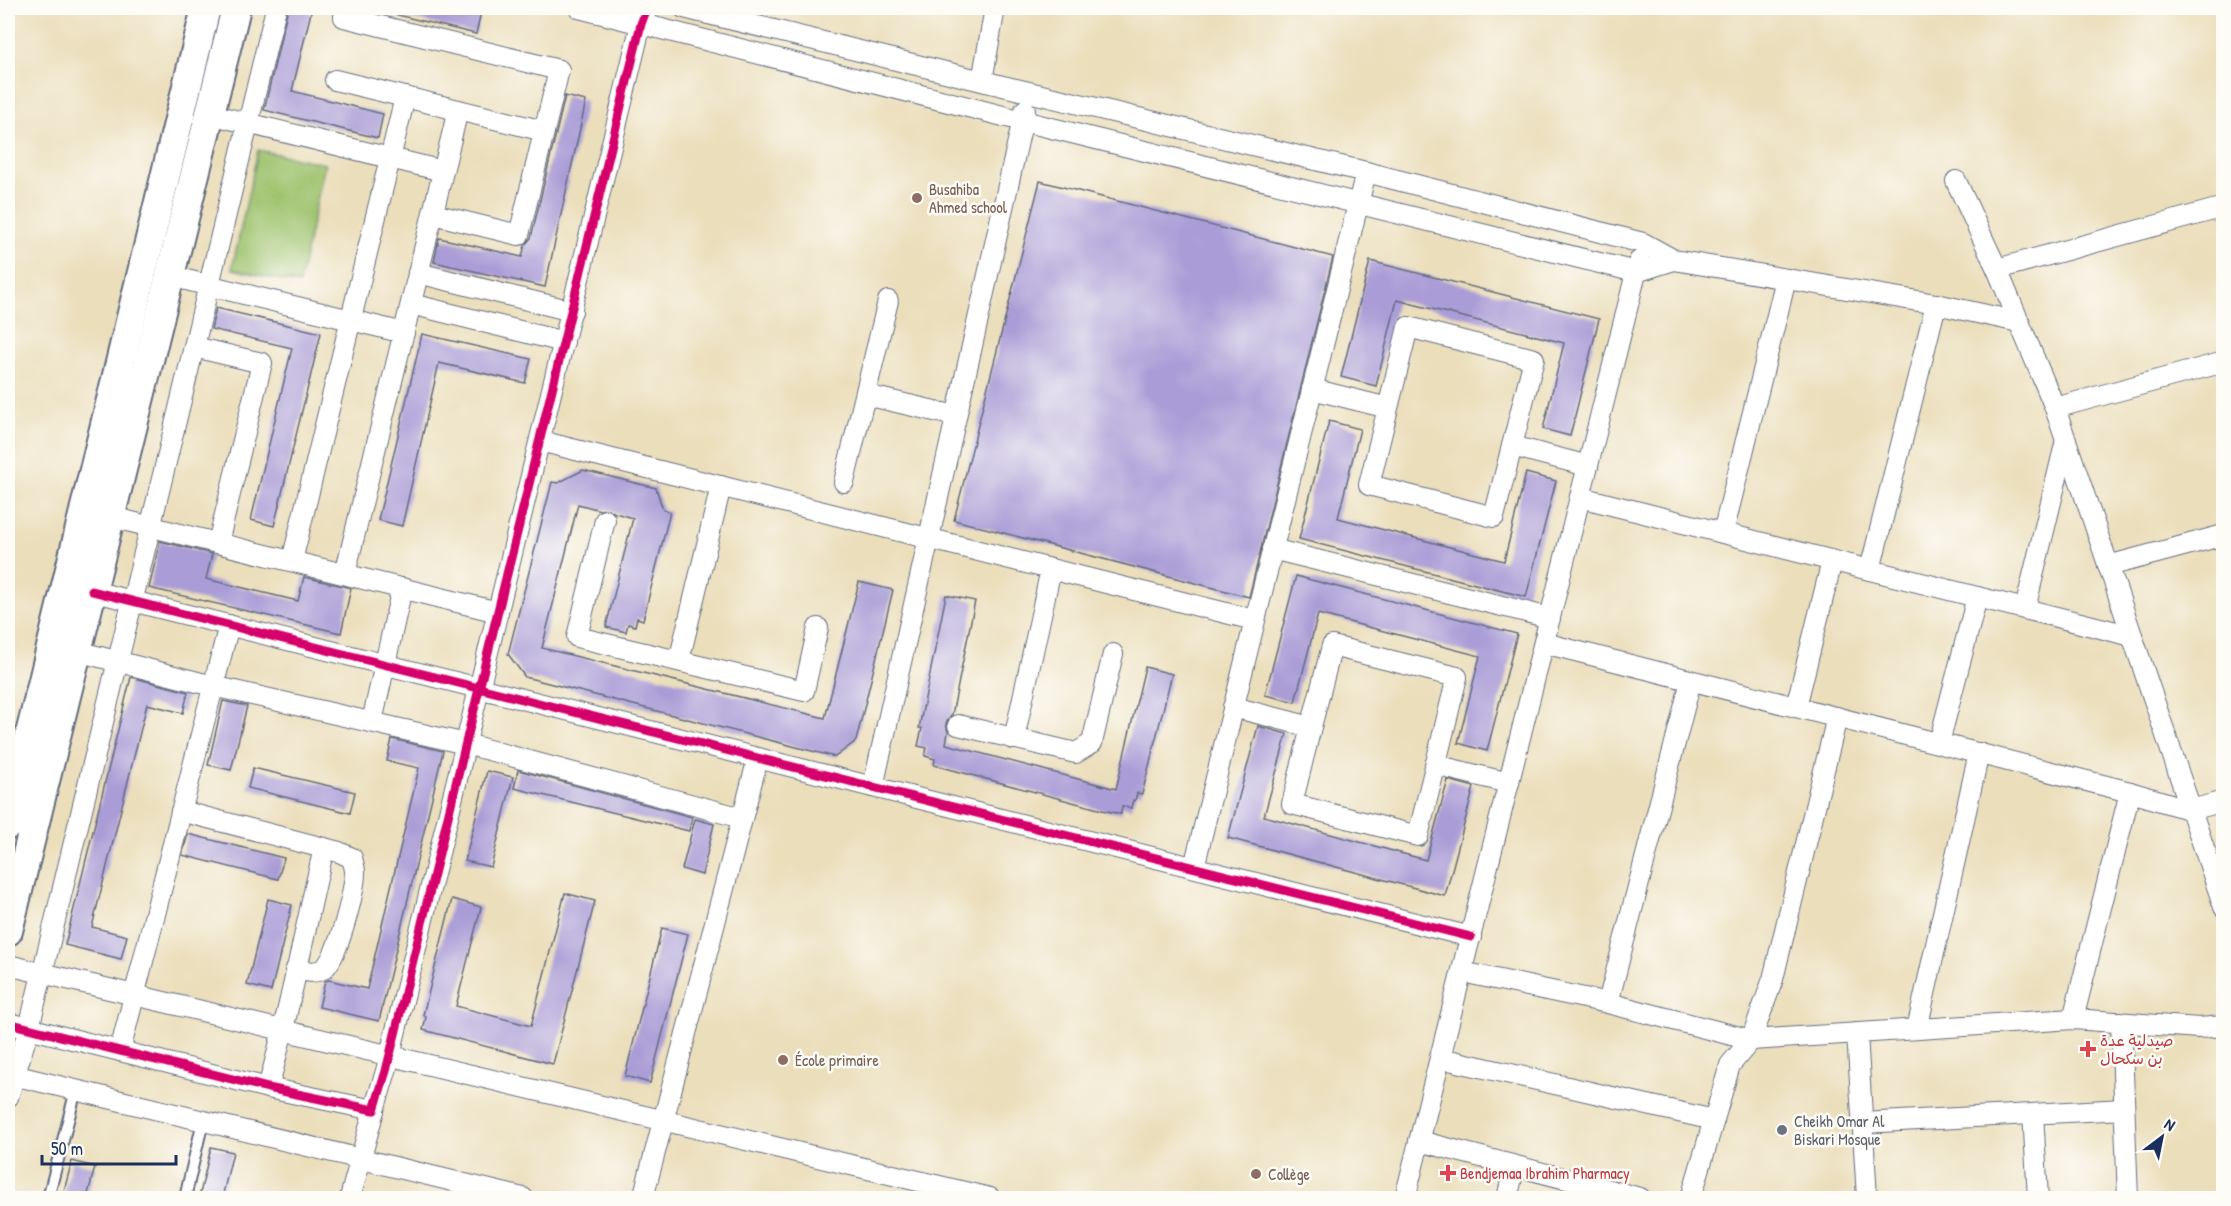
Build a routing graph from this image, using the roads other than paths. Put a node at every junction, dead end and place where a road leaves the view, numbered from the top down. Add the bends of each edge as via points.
1 (206, 8) edge
2 (236, 8) edge
3 (276, 8) edge
4 (579, 8) edge
5 (684, 8) edge
6 (995, 8) edge
7 (644, 16) edge
8 (344, 17) dead end
9 (335, 80) dead end
10 (982, 81) junction
11 (1029, 93) junction
12 (405, 97) junction
13 (458, 110) junction
14 (210, 114) junction
15 (1023, 120) junction
16 (248, 123) junction
17 (544, 131) junction
18 (390, 158) junction
19 (443, 171) junction
20 (1366, 172) junction
21 (1956, 181) dead end
22 (1358, 204) junction
23 (2223, 207) edge
24 (433, 214) junction
25 (1643, 243) junction
26 (1674, 260) junction
27 (1997, 269) junction
28 (1636, 272) junction
29 (418, 273) junction
30 (170, 276) junction
31 (1786, 279) junction
32 (208, 285) junction
33 (888, 301) dead end
34 (411, 304) junction
35 (1936, 304) junction
36 (572, 311) junction
37 (351, 321) junction
38 (2019, 322) junction
39 (404, 333) junction
40 (564, 342) junction
41 (194, 346) junction
42 (2223, 362) edge
43 (1312, 389) junction
44 (866, 395) junction
45 (1388, 408) junction
46 (2055, 408) junction
47 (956, 417) junction
48 (2066, 440) junction
49 (540, 441) junction
50 (1512, 446) junction
51 (1588, 465) junction
52 (844, 482) dead end
53 (721, 486) junction
54 (1580, 497) junction
55 (111, 516) junction
56 (605, 520) dead end
57 (150, 526) junction
58 (1723, 533) junction
59 (2223, 535) edge
60 (928, 538) junction
61 (218, 543) junction
62 (1272, 549) junction
63 (292, 561) junction
64 (1832, 561) junction
65 (2108, 566) junction
66 (1051, 568) junction
67 (1870, 570) junction
68 (345, 574) junction
69 (402, 588) junction
70 (92, 591) junction
71 (1977, 597) junction
72 (133, 602) junction
73 (2025, 609) junction
74 (498, 612) junction
75 (1550, 618) junction
76 (1254, 620) junction
77 (229, 625) junction
78 (818, 628) dead end
79 (2132, 636) junction
80 (1544, 643) junction
81 (51, 644) junction
82 (78, 651) junction
83 (1113, 654) dead end
84 (679, 661) junction
85 (117, 662) junction
86 (386, 665) junction
87 (1691, 681) junction
88 (213, 686) junction
89 (481, 689) junction
90 (1233, 707) junction
91 (1796, 707) junction
92 (1837, 717) junction
93 (372, 722) junction
94 (958, 725) dead end
95 (1311, 727) junction
96 (1014, 739) junction
97 (1939, 743) junction
98 (466, 744) junction
99 (1979, 753) junction
100 (758, 758) junction
101 (1435, 765) junction
102 (1509, 783) junction
103 (873, 787) junction
104 (2130, 792) junction
105 (2223, 801) edge
106 (2191, 810) junction
107 (181, 811) junction
108 (742, 818) junction
109 (8, 825) edge
110 (324, 848) junction
111 (1194, 867) junction
112 (2223, 907) edge
113 (8, 931) edge
114 (1472, 937) junction
115 (8, 965) edge
116 (296, 969) junction
117 (1462, 972) junction
118 (42, 974) junction
119 (134, 995) junction
120 (1608, 1003) junction
121 (2073, 1019) junction
122 (2121, 1022) junction
123 (8, 1023) edge
124 (2223, 1026) edge
125 (29, 1028) junction
126 (1917, 1029) junction
127 (284, 1030) junction
128 (1857, 1033) junction
129 (1751, 1040) junction
130 (120, 1051) junction
131 (390, 1056) junction
132 (1440, 1058) junction
133 (13, 1075) junction
134 (268, 1088) junction
135 (76, 1090) junction
136 (8, 1097) edge
137 (2124, 1109) junction
138 (374, 1110) junction
139 (2033, 1114) junction
140 (1714, 1119) junction
141 (203, 1121) junction
142 (663, 1121) junction
143 (1863, 1123) junction
144 (1419, 1141) junction
145 (360, 1159) junction
146 (1515, 1166) junction
147 (1598, 1193) edge
148 (48, 1198) edge
149 (185, 1198) edge
150 (350, 1198) edge
151 (523, 1198) edge
152 (643, 1198) edge
153 (990, 1198) edge
154 (1405, 1198) edge
155 (1507, 1198) edge
156 (1640, 1198) edge
157 (1691, 1198) edge
158 (1867, 1198) edge
159 (2038, 1198) edge
160 (2128, 1198) edge

1 - 81 main road
2 - 14 main road
3 - 16 street
4 - 7 street
5 - 10 street
6 - 10 street
7 - 15 street
7 - 36 street
8 - 17 street via 559,70
9 - 12 street
10 - 11 street
11 - 15 street
11 - 20 street
12 - 13 street
12 - 18 street
13 - 17 street
13 - 19 street
14 - 16 street
14 - 30 main road
15 - 22 street
15 - 47 street
16 - 18 street
16 - 32 street
17 - 24 street via 519,235
18 - 19 street
18 - 37 street
19 - 24 street
20 - 22 street
20 - 25 street
21 - 27 street
22 - 28 street
22 - 43 street
23 - 27 street
24 - 29 street
25 - 26 street
25 - 28 street
26 - 28 street
26 - 31 street
27 - 38 street
28 - 51 street
29 - 34 street
29 - 36 street
30 - 32 street
30 - 55 main road
31 - 35 street
31 - 58 street
32 - 37 street
32 - 41 street
33 - 44 street
34 - 39 street
34 - 40 street
35 - 38 street
35 - 67 street
36 - 40 street
37 - 39 street
37 - 63 street
38 - 46 street
39 - 68 street
40 - 49 street
41 - 57 street
41 - 61 street via 262,363
42 - 46 street
43 - 45 street
43 - 62 street
44 - 47 street
44 - 52 street
45 - 50 street via 1369,485 1494,517
45 - 50 street via 1408,327 1534,359
46 - 48 street
47 - 60 street
48 - 65 street
48 - 73 street
49 - 53 street
49 - 74 street
50 - 51 street
51 - 54 street
53 - 60 street
53 - 84 street
54 - 58 street
54 - 75 street
55 - 57 street
55 - 70 main road
56 - 84 street via 577,637
57 - 61 street
57 - 72 street
58 - 64 street
59 - 65 street
60 - 66 street
60 - 103 street
61 - 63 street
62 - 75 street
62 - 76 street
63 - 68 street
64 - 67 street
64 - 91 street
65 - 79 street
66 - 76 street
66 - 96 street
67 - 71 street
68 - 69 street
69 - 74 street
69 - 86 street
70 - 72 street
70 - 82 main road
71 - 73 street
71 - 97 street
72 - 77 street
72 - 85 street
73 - 79 street
74 - 89 street
75 - 80 street
76 - 90 street
77 - 86 street
77 - 88 street
78 - 84 street via 804,691
79 - 106 street
80 - 87 street
80 - 102 street
81 - 82 street
81 - 109 main road
82 - 85 street
82 - 113 main road
83 - 96 street via 1092,743 1076,753
85 - 88 street
85 - 118 street
86 - 89 street
86 - 93 street
87 - 91 street
87 - 120 street
88 - 93 street
88 - 107 street
89 - 98 street
89 - 100 street
90 - 95 street
90 - 111 street
91 - 92 street
92 - 97 street
92 - 129 street via 1773,979
93 - 98 street
94 - 96 street
95 - 101 street via 1292,804 1418,836
95 - 101 street via 1332,646 1457,677
97 - 99 street
98 - 108 street
98 - 131 street
99 - 104 street
99 - 126 street
100 - 103 street
100 - 108 street
101 - 102 street
102 - 114 street
103 - 111 street
104 - 106 street
104 - 121 street
105 - 106 street
106 - 112 street
107 - 110 street
107 - 119 street
108 - 142 street
110 - 116 street
110 - 116 street via 352,858 355,880 331,962 322,970
111 - 114 street
114 - 117 street
115 - 118 street
116 - 127 street
117 - 120 street
117 - 132 street
118 - 119 street
118 - 125 street
119 - 127 street
119 - 130 street
120 - 129 street
121 - 122 street
121 - 126 street
122 - 124 street
122 - 137 street
123 - 125 street
125 - 130 street
125 - 133 street
126 - 128 street
127 - 131 street
127 - 134 street
128 - 129 street
128 - 143 street
129 - 140 street via 1730,1065
130 - 134 street
131 - 138 street
131 - 142 street
132 - 140 street
132 - 144 street
133 - 135 street
133 - 136 street
134 - 138 street
135 - 141 street
135 - 148 lane
137 - 139 street
137 - 160 street
138 - 145 street
139 - 143 street
139 - 159 street
140 - 157 street
141 - 145 street
141 - 149 lane
142 - 152 street
142 - 153 street
143 - 158 street
144 - 146 street
144 - 154 street
145 - 150 street
145 - 151 street
146 - 147 street
146 - 155 street
147 - 156 street

